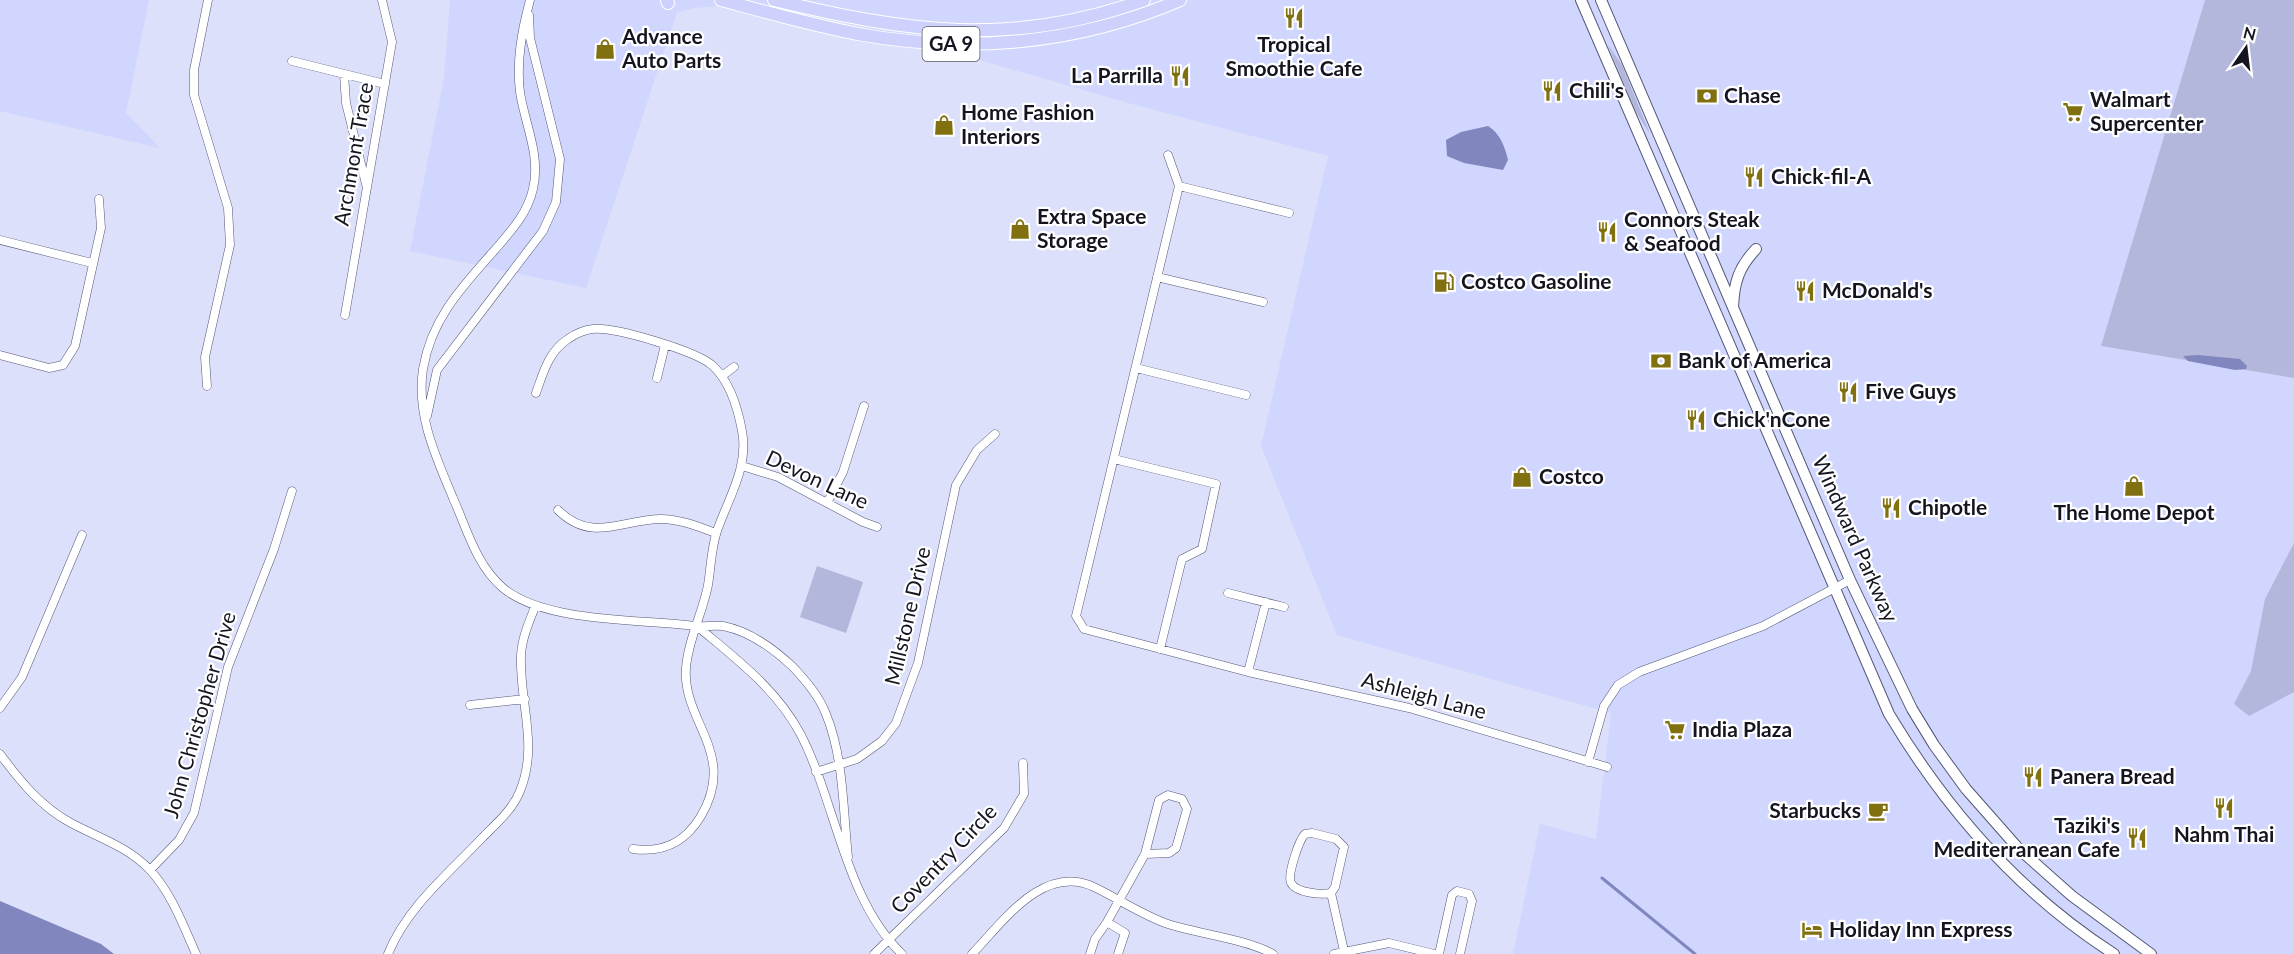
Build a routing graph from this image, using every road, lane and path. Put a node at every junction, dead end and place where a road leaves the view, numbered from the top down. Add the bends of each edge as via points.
1 (208, 0) edge
2 (382, 0) edge
3 (721, 0) edge
4 (774, 0) edge
5 (1144, 0) edge
6 (1180, 0) edge
7 (1581, 0) edge
8 (1601, 0) edge
9 (529, 2) edge
10 (292, 62) dead end
11 (344, 74) junction
12 (385, 84) junction
13 (1168, 155) dead end
14 (1179, 186) junction
15 (367, 188) junction
16 (99, 199) dead end
17 (1289, 213) dead end
18 (0, 240) edge
19 (1756, 249) dead end
20 (92, 263) junction
21 (1157, 277) junction
22 (1263, 302) dead end
23 (1733, 310) junction
24 (345, 315) dead end
25 (665, 345) junction
26 (0, 355) edge
27 (734, 367) dead end
28 (1136, 368) junction
29 (722, 376) junction
30 (657, 378) dead end
31 (207, 386) dead end
32 (536, 393) dead end
33 (1246, 395) dead end
34 (864, 406) dead end
35 (426, 425) junction
36 (995, 434) dead end
37 (1114, 459) junction
38 (742, 466) junction
39 (292, 491) dead end
40 (827, 503) junction
41 (558, 510) dead end
42 (877, 527) dead end
43 (716, 533) junction
44 (82, 535) dead end
45 (1850, 580) junction
46 (1836, 588) junction
47 (1227, 593) dead end
48 (1266, 602) junction
49 (535, 606) junction
50 (1284, 607) dead end
51 (697, 626) junction
52 (1160, 649) junction
53 (1248, 672) junction
54 (525, 699) junction
55 (470, 705) dead end
56 (0, 708) edge
57 (0, 754) edge
58 (1588, 762) junction
59 (1023, 763) dead end
60 (838, 766) junction
61 (1607, 767) dead end
62 (816, 772) junction
63 (633, 849) dead end
64 (1145, 854) junction
65 (848, 857) junction
66 (150, 870) junction
67 (1331, 893) junction
68 (1120, 900) junction
69 (1107, 922) junction
70 (889, 942) junction
71 (1344, 951) junction
72 (196, 954) edge
73 (388, 954) edge
74 (874, 954) edge
75 (902, 954) edge
76 (972, 954) edge
77 (1090, 954) edge
78 (1118, 954) edge
79 (1273, 954) edge
80 (1334, 954) edge
81 (1436, 954) edge
82 (1460, 954) edge
83 (2114, 954) edge
84 (2151, 954) edge

1 - 31 street via 194,70 194,95 231,227 205,357
2 - 12 street, Archmont Trace via 392,42
3 - 6 main road, GA 9 via 858,34 962,44 1083,33
4 - 5 main road, GA 9 via 876,23 964,31 1053,25
7 - 46 main road, Windward Parkway
8 - 23 main road, Windward Parkway
9 - 35 street via 518,75 536,158 533,190 517,225 456,294 436,324 423,372
9 - 35 street via 530,38 560,159 556,202 543,231 437,370
10 - 11 street
11 - 12 street
11 - 15 street via 346,103
12 - 15 street, Archmont Trace
13 - 14 street
14 - 17 street
14 - 21 street, Ashleigh Lane
15 - 24 street, Archmont Trace
16 - 20 street via 101,228
18 - 20 street
19 - 23 main road via 1737,274
20 - 26 street via 75,346 63,365 49,368
21 - 22 street
21 - 28 street, Ashleigh Lane
23 - 45 main road, Windward Parkway
25 - 29 street via 700,356
25 - 30 street
25 - 32 street via 607,330 580,333 553,352
27 - 29 street
28 - 33 street
28 - 37 street, Ashleigh Lane
29 - 38 street via 732,393 742,432
34 - 40 street via 843,472
35 - 49 street via 480,560 503,588
36 - 60 street, Millstone Drive via 977,450 956,485 918,663 896,723 882,741 857,759
37 - 52 street, Ashleigh Lane via 1076,616 1084,628
37 - 52 street via 1216,484 1202,549 1182,559
38 - 40 street, Devon Lane via 778,477
38 - 43 street
39 - 66 street, John Christopher Drive via 228,667 194,813 179,840
40 - 42 street, Devon Lane
41 - 43 street via 572,522 594,528 662,519
43 - 51 street
44 - 56 street via 22,677
45 - 46 street
45 - 84 main road, Windward Parkway via 1912,709 1966,789 2018,848 2054,881
46 - 58 street via 1763,626 1639,672 1618,685 1604,706
46 - 83 main road, Windward Parkway via 1889,714 1949,805 2026,889
47 - 48 street
48 - 50 street
48 - 53 street
49 - 51 street via 562,613
49 - 54 street via 521,652
51 - 60 street via 723,626 755,639 782,657 807,682 826,712
51 - 62 street via 771,691 800,734
51 - 63 street via 686,668 687,689 712,757 708,799 701,816 673,846 651,852
52 - 53 street, Ashleigh Lane
53 - 58 street, Ashleigh Lane via 1409,708
54 - 55 street
54 - 73 street via 530,753 519,794 504,816 408,919
57 - 66 street via 21,783 45,806 120,846
58 - 61 street, Ashleigh Lane
59 - 70 street, Coventry Circle via 1023,794 1004,828
60 - 62 street, Millstone Drive
60 - 65 street
62 - 65 street
64 - 64 street via 1159,800 1168,795 1182,799 1187,809 1176,848 1169,853
64 - 68 street
65 - 70 street via 859,893
66 - 72 street via 174,904
67 - 67 street via 1314,893 1291,883 1290,875 1305,834 1336,839 1344,847
67 - 71 street
68 - 69 street
68 - 76 street via 1083,882 1045,886
68 - 79 street via 1168,924
69 - 77 street
69 - 78 street via 1125,933
70 - 74 street, Coventry Circle
70 - 75 street
71 - 80 street
71 - 81 street via 1389,943
81 - 82 street via 1452,895 1457,891 1469,894 1473,901

